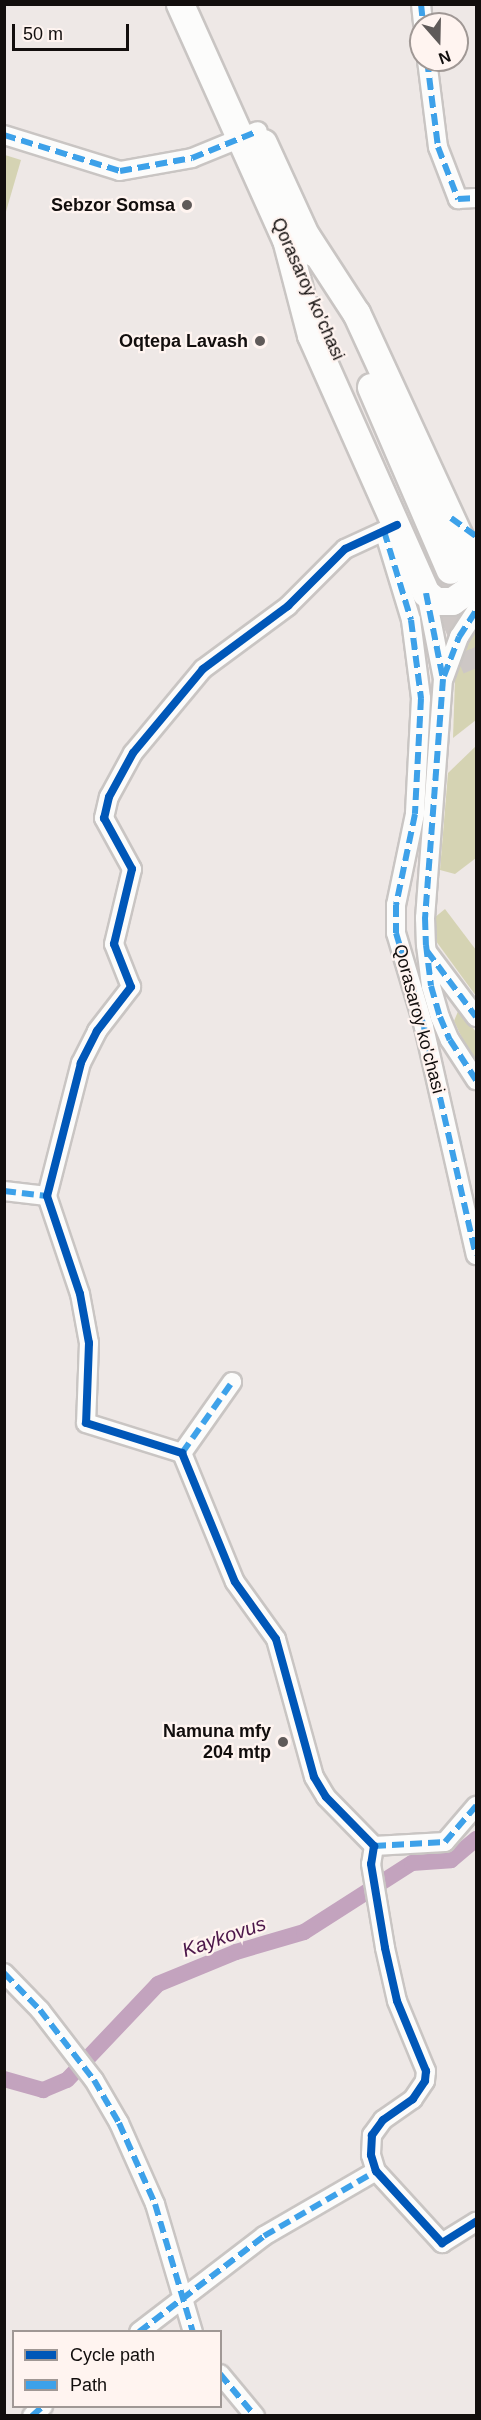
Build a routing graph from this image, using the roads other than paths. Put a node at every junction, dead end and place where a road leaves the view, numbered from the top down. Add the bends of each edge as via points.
1 (180, 4) edge
2 (199, 4) edge
3 (429, 72) edge
4 (4, 135) edge
5 (249, 135) junction
6 (477, 198) edge
7 (296, 238) junction
8 (451, 518) junction
9 (390, 528) junction
10 (477, 536) edge
11 (437, 579) junction
12 (477, 610) edge
13 (443, 679) junction
14 (427, 951) junction
15 (477, 1017) edge
16 (477, 1080) edge
17 (4, 1191) edge
18 (47, 1196) junction
19 (477, 1255) edge
20 (232, 1382) dead end
21 (182, 1453) junction
22 (477, 1806) edge
23 (372, 1855) junction
24 (4, 1973) edge
25 (376, 2171) junction
26 (477, 2222) edge
27 (183, 2297) junction
28 (140, 2330) edge
29 (193, 2330) edge
30 (222, 2376) edge
31 (255, 2415) edge

1 - 5 main road, Qorasaroy ko'chasi
2 - 5 main road, Qorasaroy ko'chasi
3 - 6 street via 438,147 458,199
4 - 5 street via 120,171 192,158 218,144
5 - 7 main road, Qorasaroy ko'chasi
7 - 8 main road via 356,313
7 - 9 main road via 311,335
7 - 11 main road, Qorasaroy ko'chasi
8 - 10 street
8 - 11 main road via 474,569 473,580 467,592 452,601 436,601
9 - 11 main road
9 - 18 street via 345,549 288,606 203,669 133,753 109,797 104,818 132,869 114,944 131,987 97,1031 81,1063
9 - 19 street, Qorasaroy ko'chasi via 416,646 421,698 419,781 396,905 396,933 424,1027
11 - 13 street
12 - 13 street via 459,637
13 - 14 street via 425,918
14 - 15 street
14 - 16 street via 440,1017 450,1040
17 - 18 street
18 - 21 street via 80,1294 87,1333 86,1423
20 - 21 street
21 - 23 street via 235,1582 276,1639 314,1777
22 - 23 street via 445,1842
23 - 25 street via 397,2001 426,2071 425,2081 413,2099 383,2120 372,2135 371,2155
24 - 27 street via 74,2053 119,2123 155,2204
25 - 26 street via 442,2243
25 - 27 street via 264,2236
27 - 28 street
27 - 29 street
30 - 31 street

